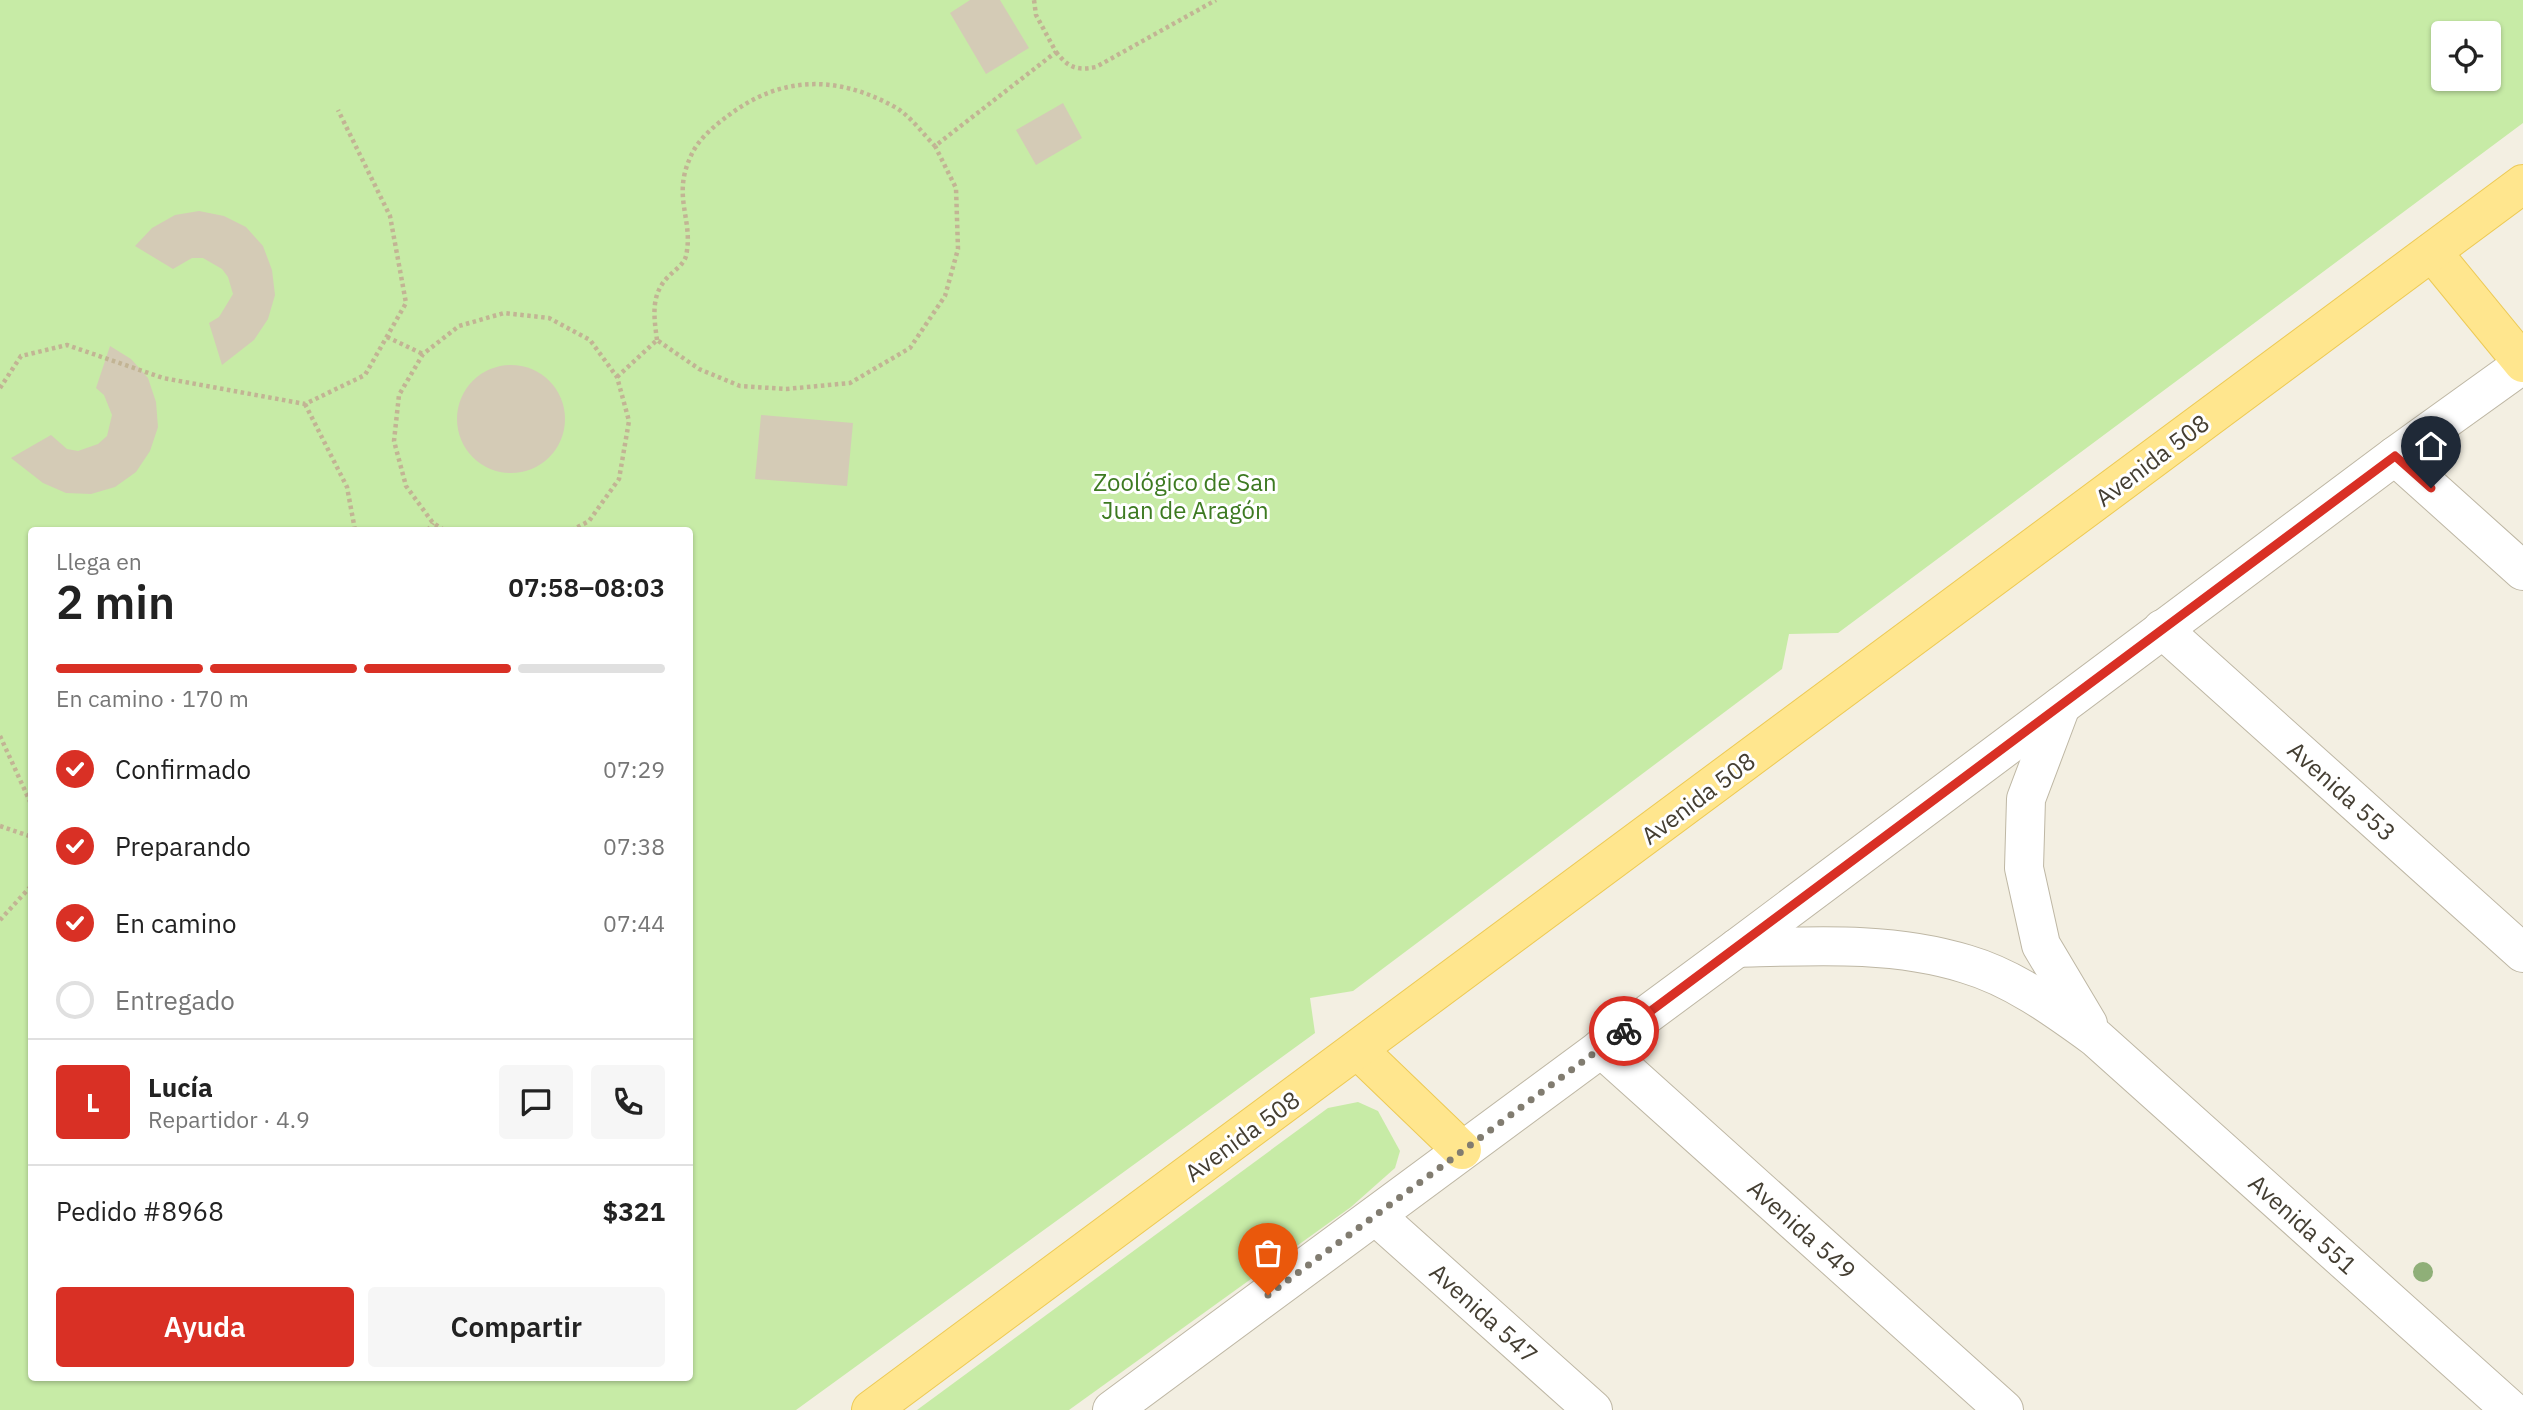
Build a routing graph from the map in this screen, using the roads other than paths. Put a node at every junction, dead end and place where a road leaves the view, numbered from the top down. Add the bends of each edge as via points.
1 (2523, 184) edge
2 (2432, 252) junction
3 (2523, 363) edge
4 (2395, 456) junction
5 (2523, 571) edge
6 (2162, 629) junction
7 (2061, 706) junction
8 (1737, 948) junction
9 (2523, 953) edge
10 (2096, 1038) junction
11 (1601, 1048) junction
12 (1358, 1049) junction
13 (1462, 1150) junction
14 (1376, 1216) junction
15 (1116, 1409) edge
16 (871, 1410) edge
17 (1593, 1410) edge
18 (2004, 1410) edge
19 (2511, 1410) edge

1 - 2 main road, Avenida 508
2 - 3 main road
2 - 12 main road, Avenida 508
3 - 4 street
4 - 5 street
4 - 6 street
6 - 7 street
6 - 9 street, Avenida 553
7 - 8 street
7 - 10 street, Avenida 551 via 2026,799 2024,868 2041,945
8 - 10 street, Avenida 551 via 1839,945 1967,964 2038,996
8 - 11 street
10 - 19 street, Avenida 551
11 - 13 street
11 - 18 street, Avenida 549
12 - 13 main road
12 - 16 main road, Avenida 508
13 - 14 street
14 - 15 street
14 - 17 street, Avenida 547

